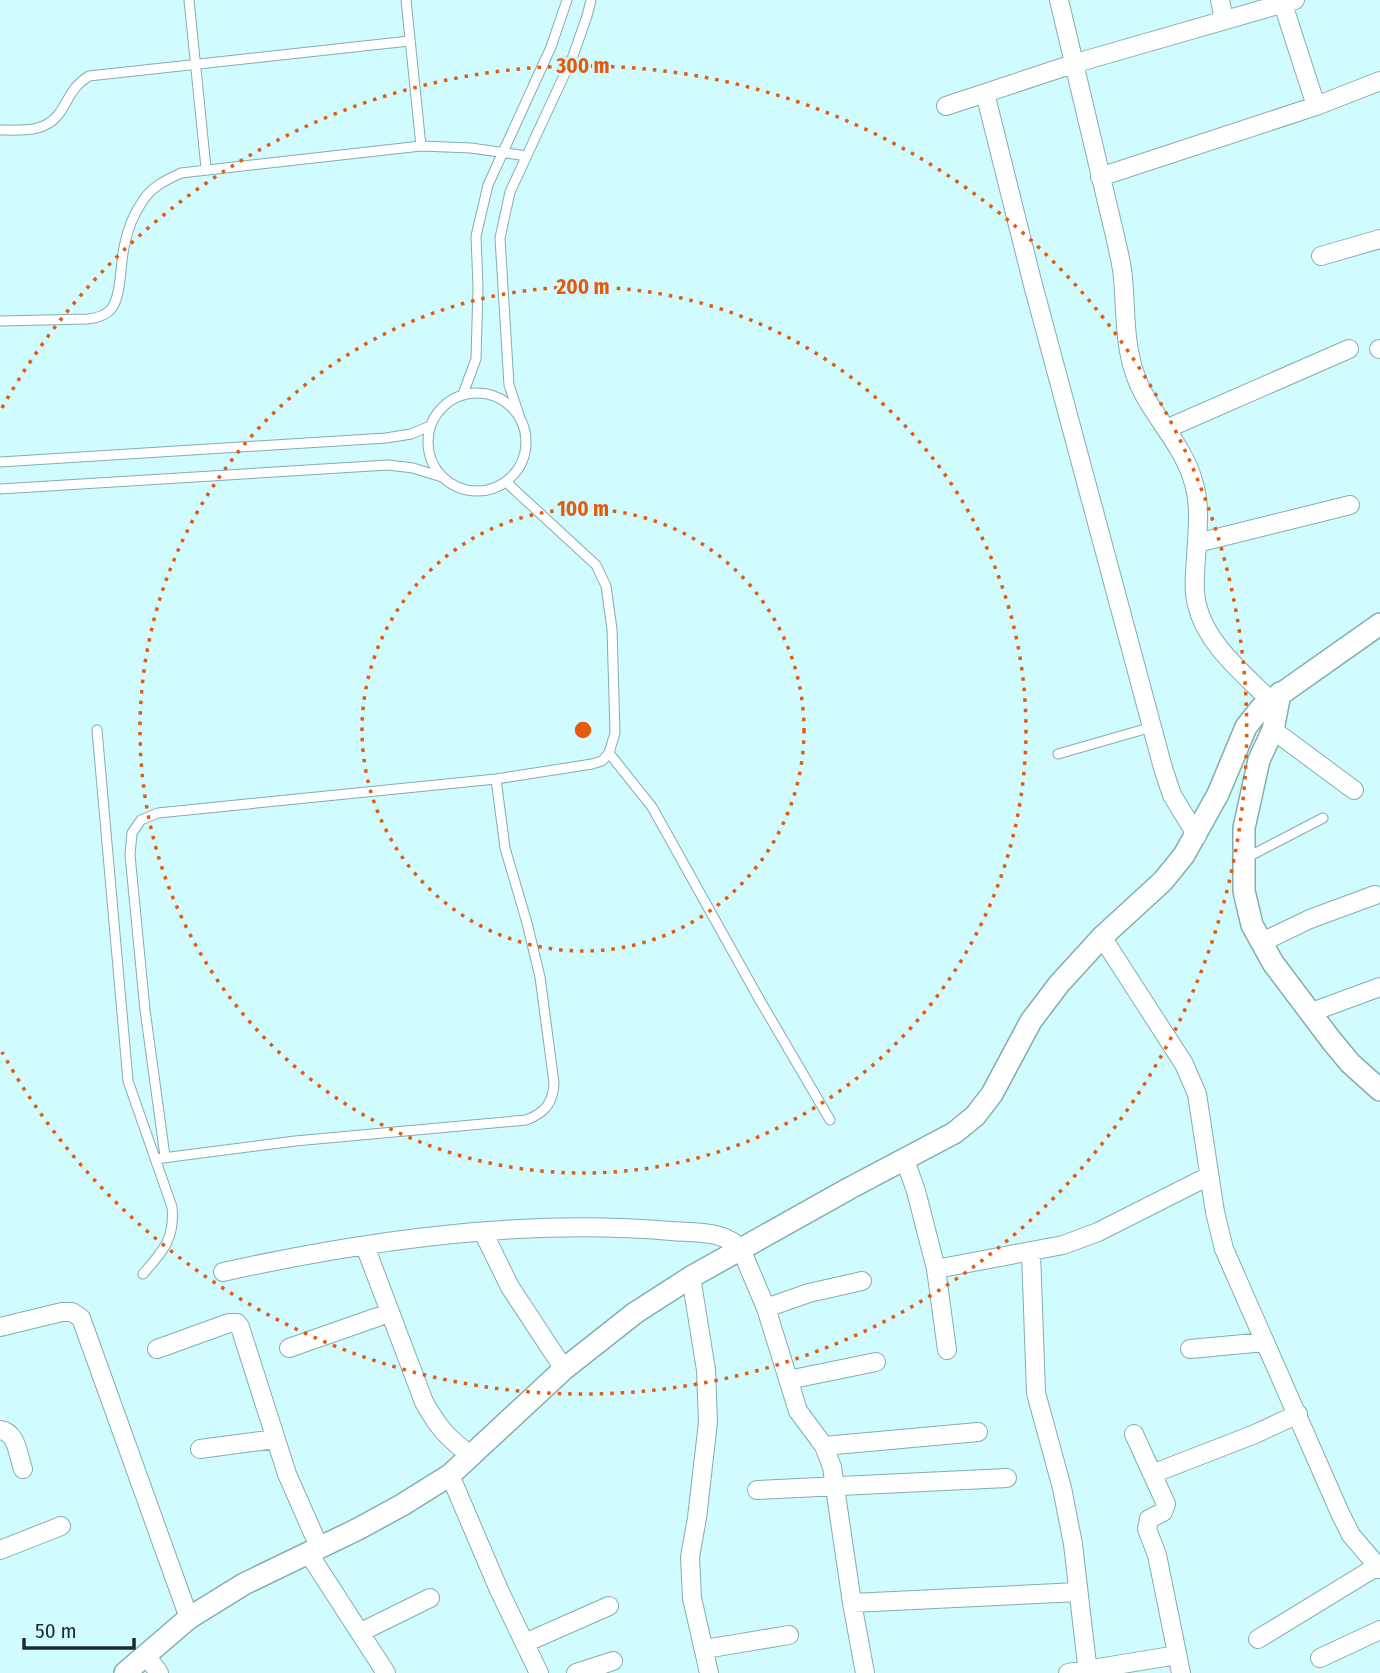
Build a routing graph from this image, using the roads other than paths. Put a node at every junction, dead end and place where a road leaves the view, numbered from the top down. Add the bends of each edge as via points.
1 (188, 0) edge
2 (406, 0) edge
3 (567, 0) edge
4 (591, 0) edge
5 (1059, 0) edge
6 (1220, 0) edge
7 (1289, 2) edge
8 (1224, 19) junction
9 (409, 41) junction
10 (1076, 63) junction
11 (196, 66) junction
12 (1380, 81) edge
13 (985, 93) junction
14 (946, 106) dead end
15 (1317, 106) junction
16 (0, 130) edge
17 (421, 146) junction
18 (504, 152) junction
19 (527, 156) junction
20 (206, 168) junction
21 (1100, 177) junction
22 (1380, 239) edge
23 (1321, 256) dead end
24 (0, 321) edge
25 (1349, 349) dead end
26 (463, 394) junction
27 (519, 415) junction
28 (430, 426) junction
29 (1166, 429) junction
30 (0, 462) edge
31 (442, 477) junction
32 (506, 482) junction
33 (0, 489) edge
34 (1350, 505) dead end
35 (1197, 542) junction
36 (1380, 624) edge
37 (1275, 697) junction
38 (1152, 727) junction
39 (97, 730) dead end
40 (1273, 730) junction
41 (609, 753) junction
42 (1058, 754) dead end
43 (496, 779) junction
44 (1354, 790) dead end
45 (1323, 818) dead end
46 (1196, 836) junction
47 (1242, 860) junction
48 (1375, 895) dead end
49 (1102, 937) junction
50 (1262, 942) junction
51 (1380, 987) edge
52 (1312, 1012) junction
53 (1380, 1090) edge
54 (831, 1120) dead end
55 (160, 1157) junction
56 (905, 1160) junction
57 (1209, 1176) junction
58 (483, 1232) junction
59 (365, 1246) junction
60 (741, 1249) junction
61 (1031, 1253) junction
62 (936, 1269) junction
63 (223, 1272) dead end
64 (143, 1274) dead end
65 (691, 1277) junction
66 (862, 1281) dead end
67 (766, 1308) junction
68 (389, 1312) junction
69 (0, 1327) edge
70 (1265, 1342) junction
71 (289, 1348) dead end
72 (157, 1349) dead end
73 (1190, 1349) dead end
74 (947, 1350) dead end
75 (876, 1362) dead end
76 (564, 1369) junction
77 (788, 1380) junction
78 (1298, 1414) junction
79 (0, 1430) edge
80 (978, 1432) dead end
81 (1134, 1434) dead end
82 (275, 1439) junction
83 (824, 1446) junction
84 (200, 1449) dead end
85 (472, 1456) junction
86 (23, 1469) dead end
87 (1152, 1474) junction
88 (450, 1475) junction
89 (1007, 1478) dead end
90 (834, 1487) junction
91 (757, 1490) dead end
92 (61, 1526) dead end
93 (0, 1550) edge
94 (314, 1551) junction
95 (1378, 1568) edge
96 (1078, 1592) junction
97 (430, 1598) dead end
98 (852, 1603) junction
99 (608, 1606) dead end
100 (189, 1618) junction
101 (1380, 1630) edge
102 (361, 1632) junction
103 (789, 1635) dead end
104 (1258, 1639) dead end
105 (526, 1643) junction
106 (705, 1649) junction
107 (146, 1655) junction
108 (1320, 1658) dead end
109 (614, 1661) dead end
110 (1179, 1664) edge
111 (1088, 1672) edge
112 (125, 1673) edge
113 (159, 1673) edge
114 (386, 1673) edge
115 (539, 1673) edge
116 (576, 1673) edge
117 (709, 1673) edge
118 (865, 1673) edge
119 (1068, 1673) edge

1 - 11 lane
2 - 9 lane
3 - 18 lane
4 - 19 lane via 573,56
5 - 10 street
6 - 8 street
7 - 8 street
7 - 15 street
8 - 10 street
9 - 11 lane
9 - 17 lane
10 - 13 street
10 - 21 street
11 - 16 lane via 89,76 49,123 37,129
11 - 20 lane
12 - 15 street
13 - 14 street
13 - 38 street
15 - 21 street
17 - 18 lane
17 - 20 lane
18 - 19 lane
18 - 26 lane via 488,185 476,236 476,359
19 - 27 lane via 510,192 500,238 509,385
20 - 24 lane via 158,184 143,199 124,243 117,296 101,317
21 - 29 street via 1123,274 1127,342 1135,376
22 - 23 street
25 - 29 street
26 - 27 lane via 496,396
26 - 28 lane via 449,401
27 - 32 lane via 527,438 525,455 519,470
28 - 30 lane via 386,438
28 - 31 lane via 432,463
29 - 35 street via 1194,483
31 - 32 lane via 464,490 495,488
31 - 33 lane via 388,465
32 - 41 lane via 596,565 606,586 615,733
34 - 35 street
35 - 37 street via 1197,605 1205,628 1224,652
36 - 37 street
37 - 40 street
37 - 46 street via 1246,727
38 - 42 lane
38 - 46 street via 1172,795
39 - 55 lane via 128,1081
40 - 44 street
40 - 47 street via 1259,760
41 - 43 lane via 592,765
41 - 54 lane via 652,807
43 - 55 lane via 267,800 158,813 141,820 132,833 130,855
43 - 55 lane via 505,848 540,977 554,1083 548,1107 526,1120
45 - 47 lane
46 - 49 street via 1163,881
47 - 50 street via 1252,925
48 - 50 street
49 - 56 street via 1031,1021 975,1116
49 - 57 street via 1184,1064 1197,1094
50 - 52 street
51 - 52 street
52 - 53 street via 1350,1063
55 - 64 lane via 173,1225 168,1242
56 - 60 street
56 - 62 street
57 - 61 street via 1098,1232
57 - 70 street via 1224,1249
58 - 59 street
58 - 60 street via 623,1227 717,1235
58 - 76 street via 510,1287
59 - 63 street
59 - 68 street
60 - 65 street
60 - 67 street
61 - 62 street
61 - 96 street via 1036,1393 1062,1488
62 - 74 street
65 - 76 street via 635,1312
65 - 106 street via 706,1370 708,1422 690,1557 692,1598
66 - 67 street
67 - 77 street
68 - 71 street
68 - 85 street via 436,1424
69 - 100 street via 62,1312 81,1318
70 - 73 street
70 - 78 street
72 - 82 street via 237,1323
75 - 77 street
76 - 85 street
77 - 83 street via 798,1411
78 - 87 street
78 - 95 street via 1351,1535
79 - 86 street via 13,1437
80 - 83 street
81 - 87 street
82 - 84 street
82 - 94 street
83 - 90 street
85 - 88 street
87 - 110 street via 1166,1508 1149,1519 1147,1529 1157,1555
88 - 94 street
88 - 105 street
89 - 90 street
90 - 91 street
90 - 98 street
92 - 93 street
94 - 100 street via 244,1584
94 - 102 street via 335,1596
95 - 104 street
96 - 98 street
96 - 111 street
97 - 102 street
98 - 118 street
99 - 105 street
100 - 107 street
101 - 108 street
102 - 114 street
103 - 106 street
105 - 115 street
106 - 117 street
107 - 112 street
107 - 113 street
109 - 116 street
110 - 111 street
111 - 119 street

